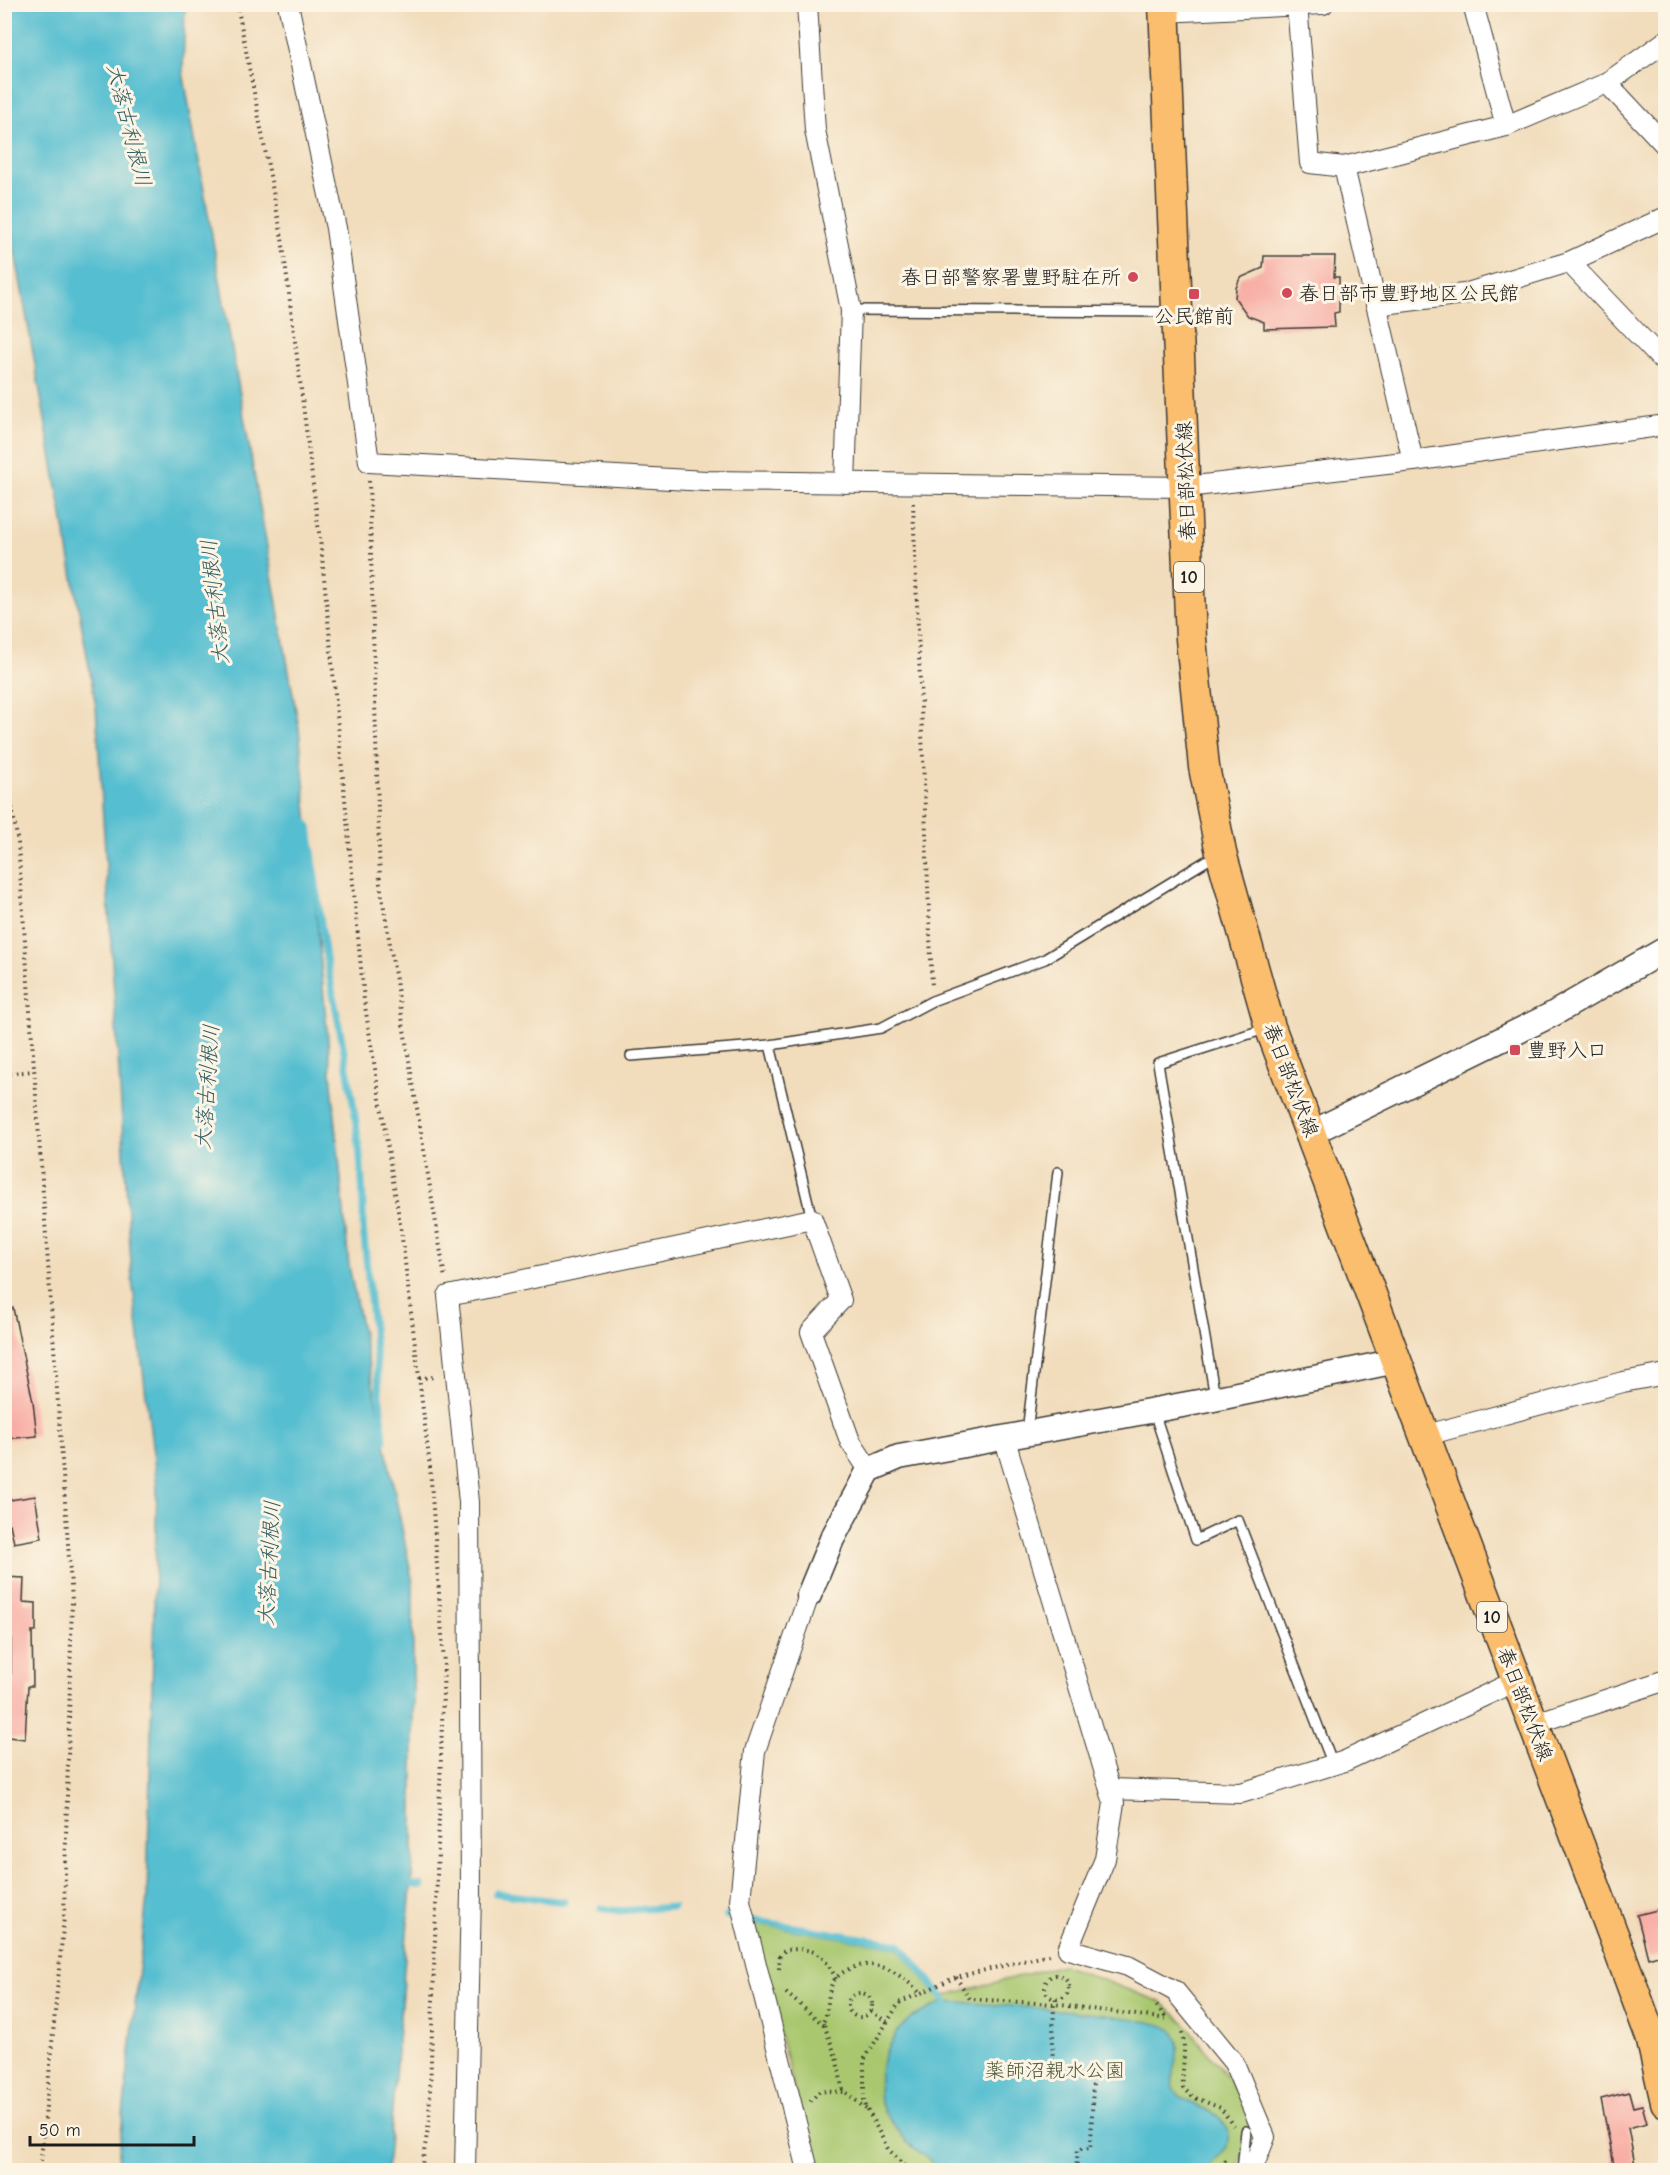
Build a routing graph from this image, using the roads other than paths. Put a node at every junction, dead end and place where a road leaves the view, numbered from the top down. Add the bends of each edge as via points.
1 (288, 4) edge
2 (807, 4) edge
3 (1323, 4) edge
4 (1473, 4) edge
5 (1298, 6) edge
6 (1164, 8) edge
7 (1665, 41) edge
8 (1607, 84) junction
9 (1506, 126) junction
10 (1665, 146) edge
11 (1344, 166) junction
12 (1665, 218) edge
13 (1569, 262) junction
14 (1376, 305) junction
15 (851, 310) junction
16 (1179, 312) junction
17 (1665, 364) edge
18 (1665, 425) edge
19 (1413, 461) junction
20 (845, 483) junction
21 (1186, 487) junction
22 (1221, 853) junction
23 (1665, 949) edge
24 (1270, 1027) junction
25 (770, 1045) junction
26 (630, 1056) dead end
27 (1311, 1133) junction
28 (1058, 1172) dead end
29 (812, 1219) junction
30 (1396, 1361) junction
31 (1665, 1374) edge
32 (1215, 1398) junction
33 (1153, 1410) junction
34 (1015, 1435) junction
35 (1424, 1436) junction
36 (869, 1470) junction
37 (809, 1595) joint
38 (1665, 1680) edge
39 (1516, 1681) junction
40 (1533, 1724) junction
41 (1334, 1765) junction
42 (1110, 1789) junction
43 (1665, 2102) edge
44 (1246, 2131) dead end
45 (465, 2170) edge
46 (808, 2170) edge
47 (1242, 2170) edge
48 (1252, 2170) edge

1 - 20 street via 336,228 369,462 706,481
2 - 15 street via 815,130
3 - 5 street
4 - 9 street
5 - 6 street
5 - 11 street via 1310,163
6 - 16 main road, 春日部松伏線 / 10
7 - 8 street
8 - 9 street
8 - 10 street
9 - 11 street
11 - 14 street
12 - 13 street
13 - 14 street via 1464,294
13 - 17 street
14 - 19 street
15 - 16 lane
15 - 20 street
16 - 21 main road, 春日部松伏線 / 10
18 - 19 street
19 - 21 street
20 - 21 street
21 - 22 main road, 春日部松伏線 / 10 via 1191,639 1204,767
22 - 24 main road, 春日部松伏線 / 10
22 - 25 lane via 1045,959 932,1001 881,1028
23 - 27 street via 1553,1014
24 - 27 main road, 春日部松伏線 / 10
24 - 32 lane via 1158,1063
25 - 26 lane
25 - 29 lane
27 - 30 main road, 春日部松伏線 / 10
28 - 34 lane
29 - 36 street via 841,1300 811,1332 850,1441
29 - 45 street via 448,1296 469,1502 471,1893
30 - 32 street
30 - 35 main road, 春日部松伏線 / 10
31 - 35 street
32 - 33 street
33 - 34 street
33 - 41 lane via 1196,1540 1238,1520
34 - 36 street via 899,1456
34 - 42 street
35 - 39 main road, 春日部松伏線 / 10
36 - 37 street via 832,1539
37 - 46 street via 755,1751 741,1904
38 - 40 street
39 - 40 main road, 春日部松伏線 / 10
39 - 41 street
40 - 43 main road, 春日部松伏線 / 10 via 1651,2037
41 - 42 street via 1241,1793
42 - 48 street via 1114,1803 1105,1859 1068,1949 1128,1966 1175,1991 1234,2063 1265,2137
44 - 47 lane

